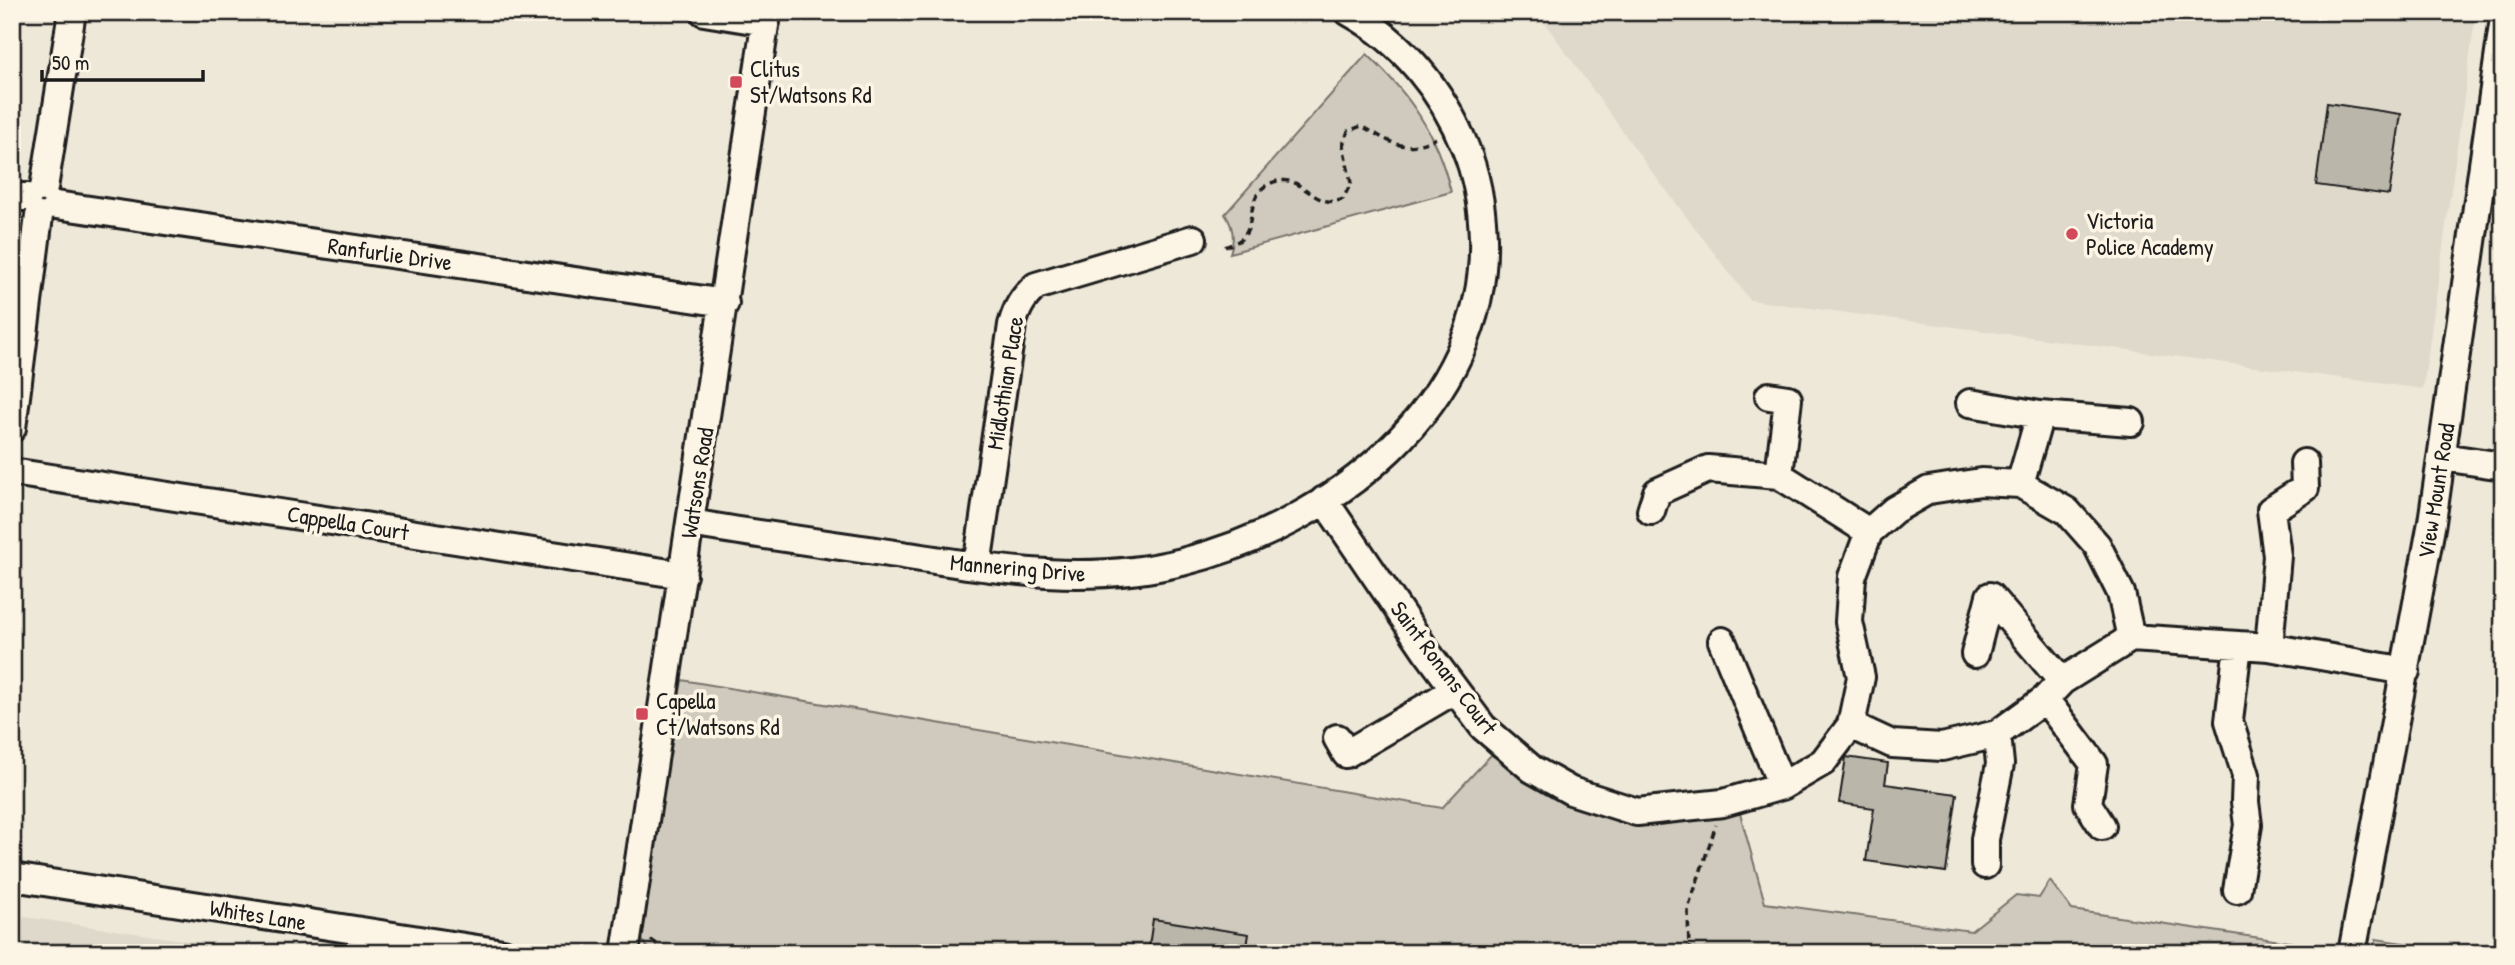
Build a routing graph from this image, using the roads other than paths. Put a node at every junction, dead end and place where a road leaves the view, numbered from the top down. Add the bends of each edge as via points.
1 (72, 12) edge
2 (704, 12) edge
3 (1349, 12) edge
4 (766, 17) edge
5 (2502, 42) edge
6 (36, 201) edge
7 (1193, 239) dead end
8 (725, 303) junction
9 (1769, 396) dead end
10 (1970, 402) dead end
11 (2040, 415) junction
12 (2131, 422) dead end
13 (12, 428) edge
14 (2442, 457) junction
15 (2304, 463) dead end
16 (2503, 466) edge
17 (12, 472) edge
18 (1779, 475) junction
19 (2020, 484) junction
20 (1324, 500) junction
21 (1651, 511) dead end
22 (691, 523) junction
23 (1870, 532) junction
24 (977, 566) junction
25 (683, 575) junction
26 (2131, 638) junction
27 (1722, 641) dead end
28 (2238, 645) junction
29 (2269, 647) junction
30 (1975, 654) dead end
31 (2406, 671) junction
32 (1455, 690) junction
33 (2054, 690) junction
34 (1851, 725) junction
35 (1997, 734) junction
36 (1337, 738) dead end
37 (1783, 786) junction
38 (2102, 826) dead end
39 (1984, 866) dead end
40 (12, 877) edge
41 (2237, 890) dead end
42 (627, 944) edge
43 (503, 953) edge
44 (2352, 953) edge

1 - 6 street
2 - 4 street
3 - 20 street, Mannering Drive via 1415,63 1457,128 1480,196 1484,260 1472,326 1442,388 1391,447
4 - 8 street, Watsons Road
5 - 14 street, View Mount Road
6 - 8 street, Ranfurlie Drive
6 - 13 street
7 - 24 street, Midlothian Place via 1036,286 1017,306
8 - 22 street, Watsons Road
9 - 18 street via 1788,399
10 - 11 street
11 - 12 street
11 - 19 street
14 - 16 street
14 - 31 street, View Mount Road
15 - 29 street via 2305,488 2271,510 2277,556
17 - 25 street, Cappella Court
18 - 21 street via 1708,469 1657,492
18 - 23 street
19 - 23 street via 1980,482 1929,490 1894,510
19 - 26 street via 2067,511 2097,545 2122,593
20 - 24 street, Mannering Drive via 1235,546 1136,572 1059,575
20 - 32 street, Saint Ronans Court
22 - 24 street, Mannering Drive
22 - 25 street, Watsons Road
23 - 34 street via 1852,577 1849,622 1861,677
25 - 42 street, Watsons Road
26 - 28 street
26 - 33 street
27 - 37 street
28 - 29 street
28 - 41 street via 2229,721 2246,775 2248,825
29 - 31 street
30 - 33 street via 1990,596
31 - 44 street, View Mount Road
32 - 36 street via 1346,754
32 - 37 street, Saint Ronans Court via 1483,727 1532,769 1571,790 1637,812 1723,803
33 - 35 street
33 - 38 street via 2094,764 2088,804
34 - 35 street via 1892,744 1905,745 1942,747
34 - 37 street via 1823,762
35 - 39 street via 2000,764
40 - 43 street, Whites Lane

